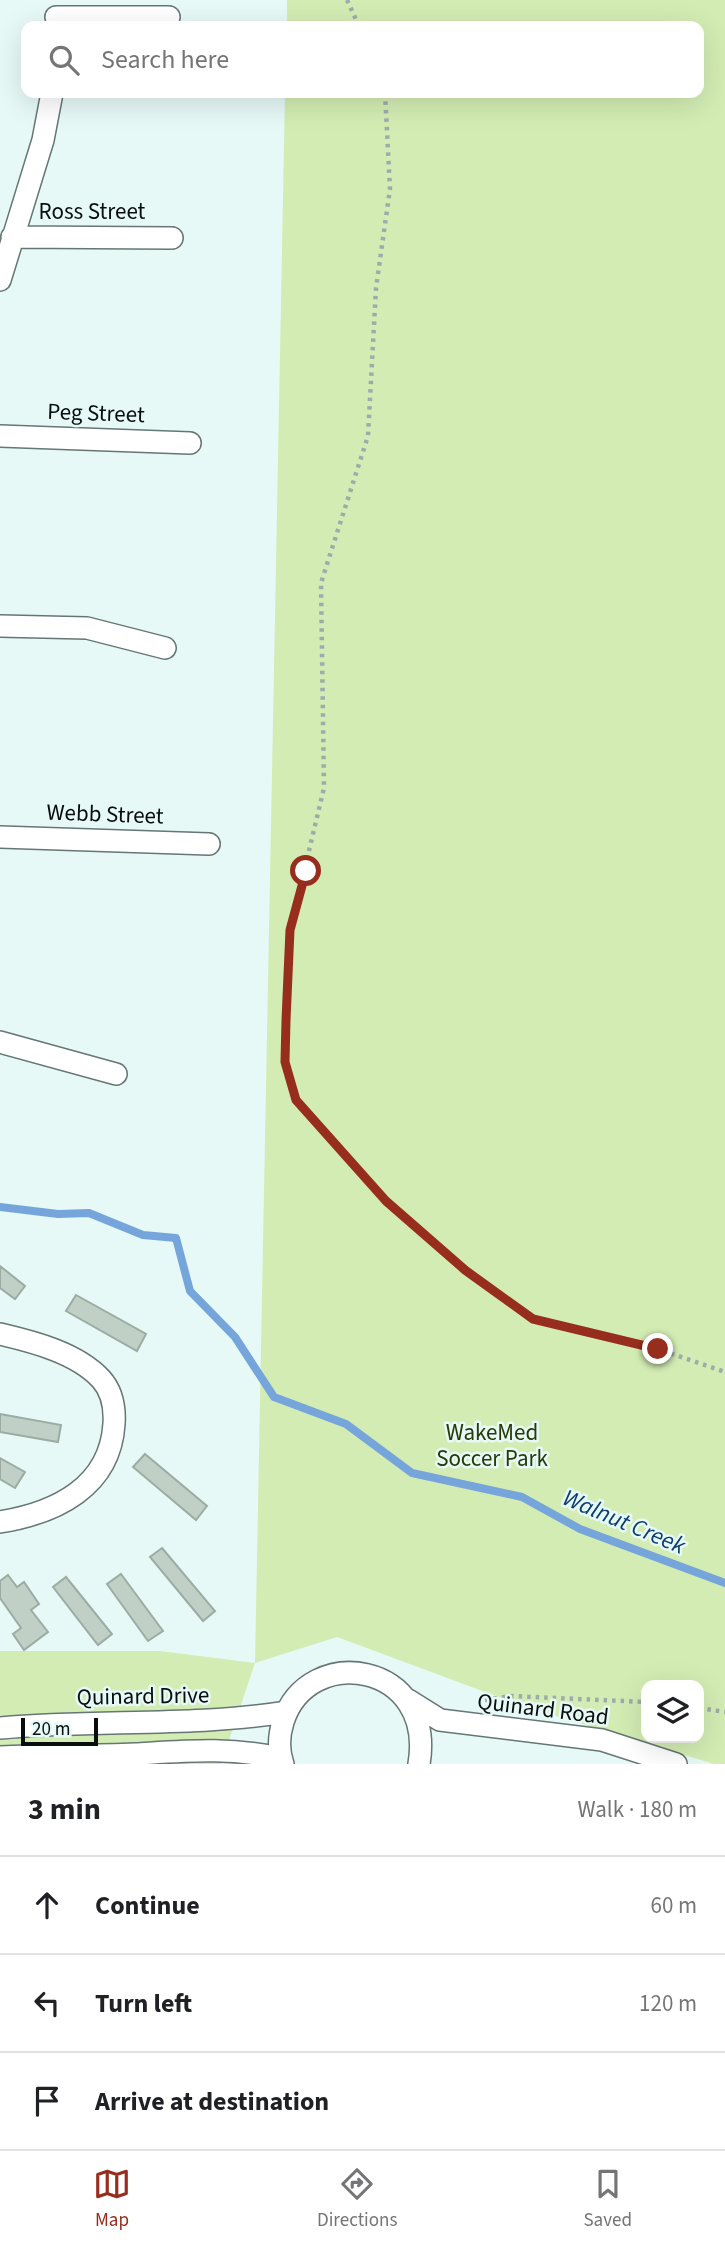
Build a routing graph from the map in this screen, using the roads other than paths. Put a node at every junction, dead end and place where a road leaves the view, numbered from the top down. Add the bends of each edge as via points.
1 (55, 14) edge
2 (169, 17) dead end
3 (51, 98) edge
4 (12, 237) junction
5 (172, 238) dead end
6 (0, 280) edge
7 (0, 436) edge
8 (190, 443) dead end
9 (0, 626) edge
10 (165, 648) dead end
11 (0, 837) edge
12 (209, 844) dead end
13 (0, 1042) edge
14 (116, 1074) dead end
15 (0, 1334) edge
16 (0, 1522) edge
17 (408, 1700) junction
18 (286, 1712) junction
19 (0, 1728) edge
20 (0, 1757) edge
21 (282, 1761) edge
22 (419, 1764) edge
23 (676, 1764) edge

1 - 2 street
3 - 4 street via 43,140
4 - 5 street, Ross Street
4 - 6 street
7 - 8 street, Peg Street
9 - 10 street via 87,628
11 - 12 street, Webb Street
13 - 14 street
15 - 16 street via 57,1351 87,1366 112,1396 114,1418 113,1440 93,1480 56,1507
17 - 18 street, Quinard Road via 390,1684 368,1674 344,1672 300,1692
17 - 22 street via 419,1721 423,1744
17 - 23 street, Quinard Road via 440,1720 602,1740
18 - 19 street, Quinard Drive via 216,1722
18 - 21 street via 279,1735
20 - 21 street via 195,1749 243,1750

